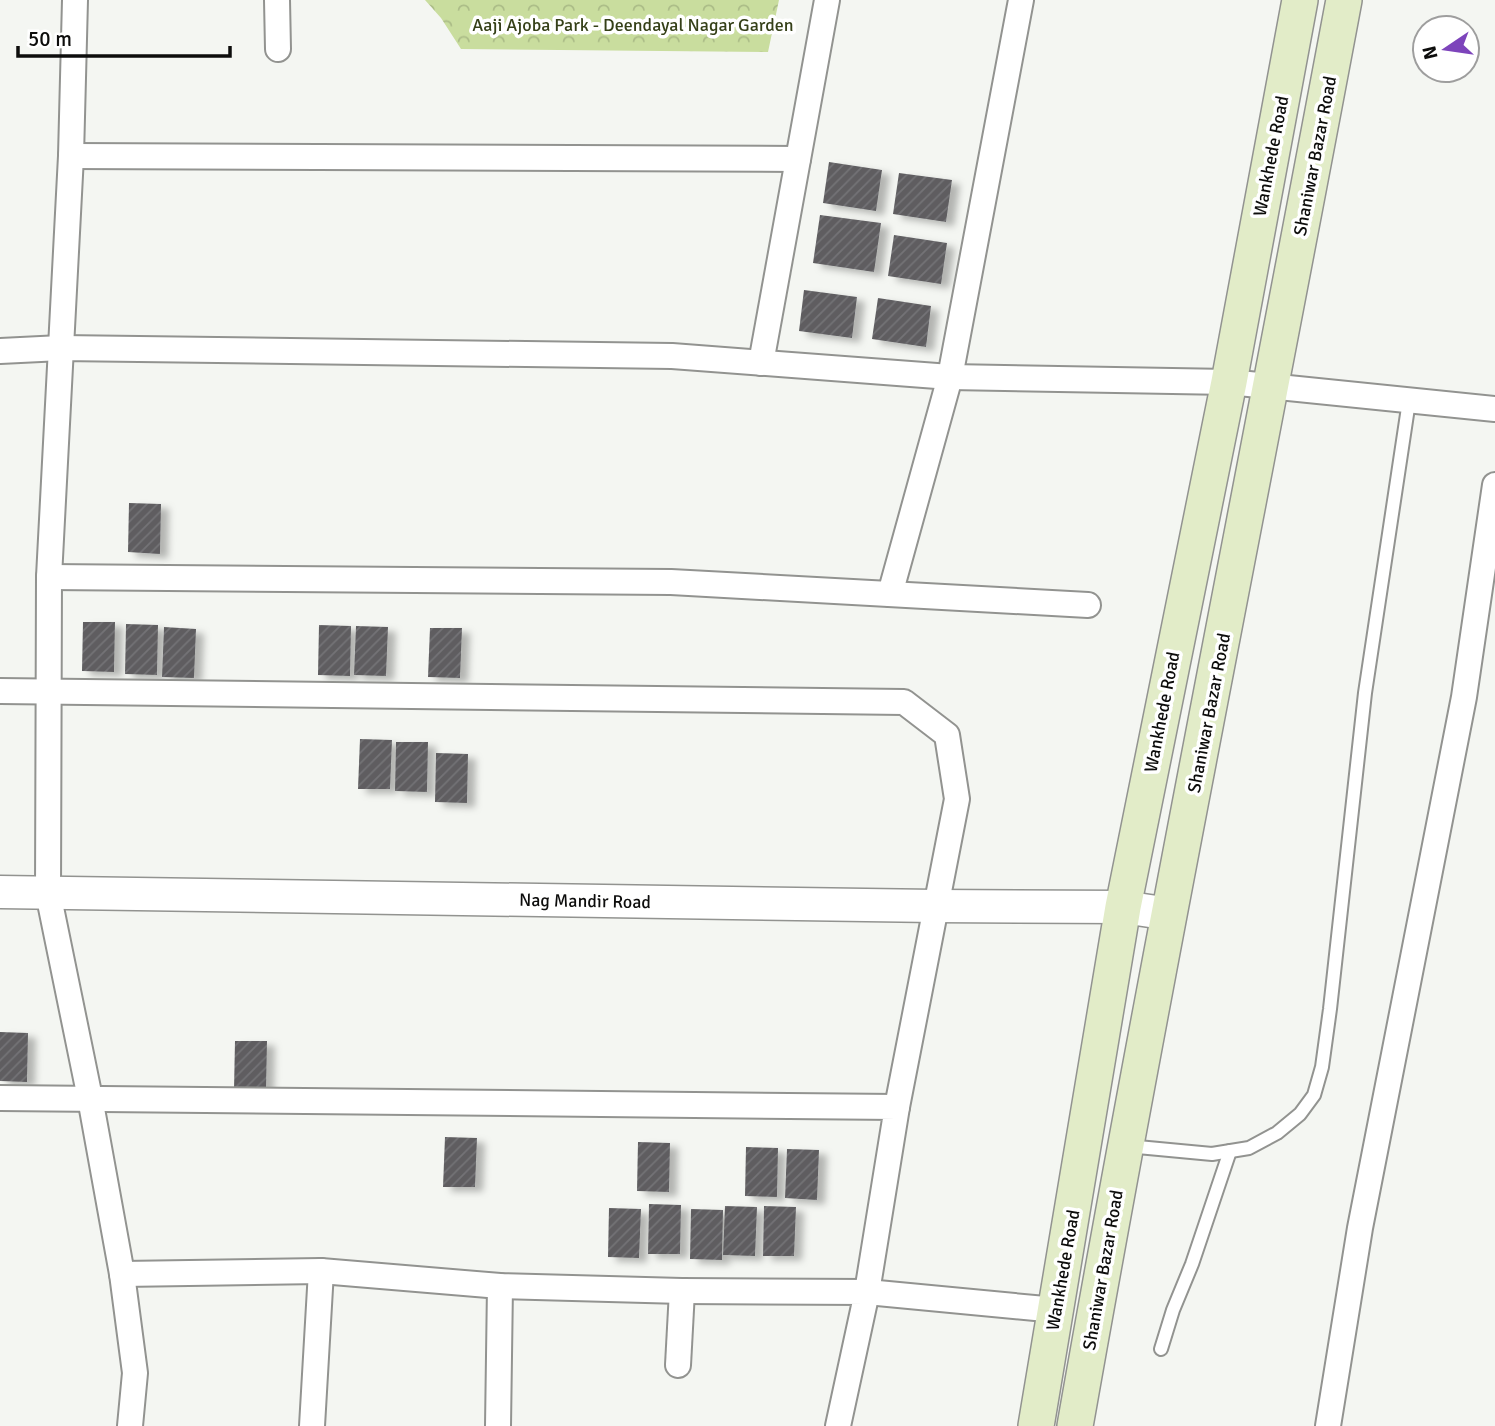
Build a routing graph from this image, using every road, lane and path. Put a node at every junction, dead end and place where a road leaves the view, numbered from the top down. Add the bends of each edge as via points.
1 (75, 0) edge
2 (277, 0) edge
3 (827, 0) edge
4 (1021, 0) edge
5 (1300, 0) edge
6 (1344, 0) edge
7 (278, 49) dead end
8 (71, 156) junction
9 (798, 159) junction
10 (61, 348) junction
11 (0, 351) edge
12 (761, 363) junction
13 (950, 377) junction
14 (1229, 382) junction
15 (1272, 385) junction
16 (1409, 401) junction
17 (1495, 409) edge
18 (1495, 485) edge
19 (49, 577) junction
20 (890, 594) junction
21 (1088, 605) dead end
22 (0, 691) edge
23 (50, 691) junction
24 (0, 892) edge
25 (48, 893) junction
26 (935, 906) junction
27 (1123, 907) junction
28 (1170, 914) junction
29 (0, 1098) edge
30 (90, 1098) junction
31 (897, 1107) junction
32 (1125, 1145) junction
33 (1230, 1151) junction
34 (321, 1271) junction
35 (122, 1274) junction
36 (500, 1286) junction
37 (682, 1291) junction
38 (867, 1292) junction
39 (1056, 1310) junction
40 (1161, 1349) dead end
41 (678, 1366) dead end
42 (130, 1426) edge
43 (312, 1426) edge
44 (498, 1426) edge
45 (838, 1426) edge
46 (1035, 1426) edge
47 (1075, 1426) edge
48 (1328, 1426) edge

1 - 8 street
2 - 7 street
3 - 9 street
4 - 13 street
5 - 14 main road, Wankhede Road
6 - 15 main road, Shaniwar Bazar Road
8 - 9 street
8 - 10 street
9 - 12 street
10 - 11 street
10 - 12 street via 672,356
10 - 19 street
12 - 13 street
13 - 14 street
13 - 20 street
14 - 15 street
14 - 27 main road, Wankhede Road
15 - 16 street
15 - 28 main road, Shaniwar Bazar Road
16 - 17 street
16 - 33 lane via 1365,693 1322,1067 1314,1095 1300,1114 1249,1148
18 - 48 street via 1464,697 1360,1228
19 - 20 street via 671,582
19 - 23 street
20 - 21 street
22 - 23 street
23 - 25 street
23 - 26 street via 904,702 947,735 957,799
24 - 25 street, Nag Mandir Road
25 - 26 street, Nag Mandir Road
25 - 30 street
26 - 27 street, Nag Mandir Road
26 - 31 street
27 - 28 street, Nag Mandir Road
27 - 39 main road, Wankhede Road
28 - 32 main road, Shaniwar Bazar Road
29 - 30 street
30 - 31 street
30 - 35 street
31 - 38 street
32 - 33 lane via 1212,1154
32 - 47 main road, Shaniwar Bazar Road
33 - 40 lane
34 - 35 street
34 - 36 street
34 - 43 street
35 - 42 street via 135,1373
36 - 37 street
36 - 44 street
37 - 38 street
37 - 41 street
38 - 39 street
38 - 45 street
39 - 46 main road, Wankhede Road

